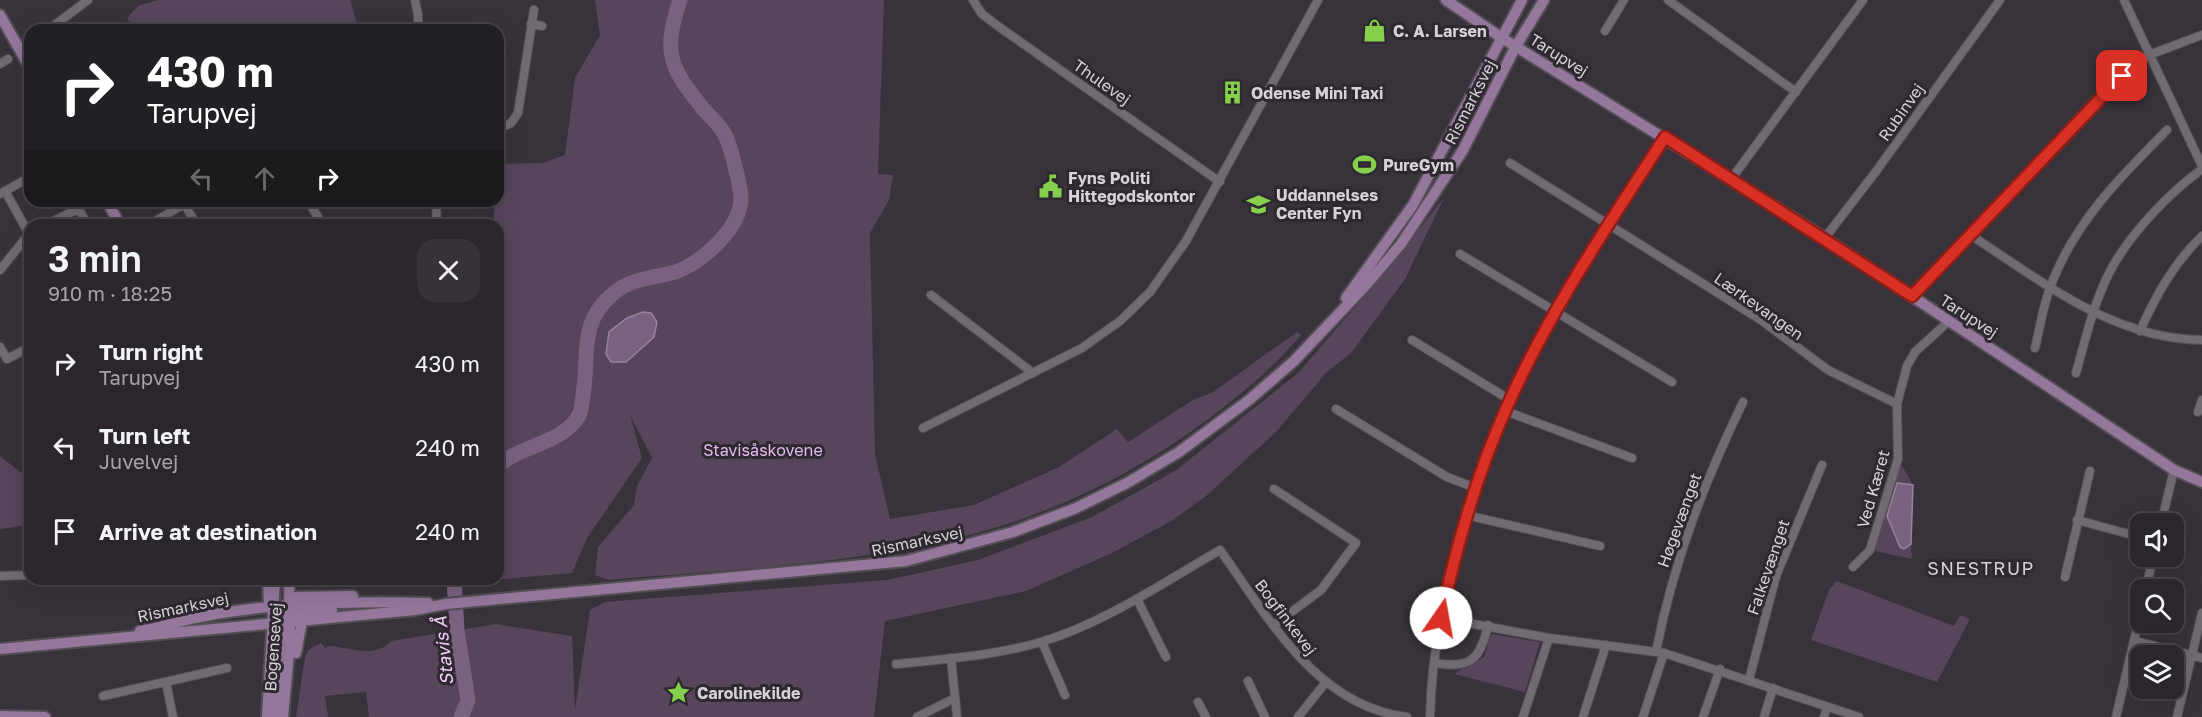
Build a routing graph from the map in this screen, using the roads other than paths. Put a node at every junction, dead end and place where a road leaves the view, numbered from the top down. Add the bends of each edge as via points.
1 (88, 0) edge
2 (415, 0) edge
3 (973, 0) edge
4 (1318, 0) edge
5 (1446, 0) edge
6 (1522, 0) edge
7 (1544, 0) edge
8 (1624, 0) edge
9 (1668, 0) edge
10 (1863, 0) edge
11 (2000, 0) edge
12 (2124, 0) edge
13 (534, 10) dead end
14 (0, 15) edge
15 (56, 24) edge
16 (418, 24) edge
17 (531, 24) junction
18 (542, 26) dead end
19 (1605, 31) dead end
20 (2202, 35) edge
21 (1502, 38) junction
22 (1516, 46) junction
23 (24, 48) edge
24 (20, 51) junction
25 (2149, 55) junction
26 (24, 58) edge
27 (8, 59) dead end
28 (0, 64) edge
29 (1796, 92) junction
30 (504, 126) edge
31 (2167, 130) dead end
32 (1665, 137) junction
33 (1510, 163) dead end
34 (2202, 168) edge
35 (1732, 178) junction
36 (24, 181) edge
37 (1220, 182) junction
38 (3, 193) edge
39 (179, 207) edge
40 (57, 219) edge
41 (84, 219) edge
42 (159, 219) edge
43 (1610, 223) junction
44 (24, 225) edge
45 (1972, 236) junction
46 (2202, 236) edge
47 (1824, 239) junction
48 (24, 241) edge
49 (1460, 254) dead end
50 (0, 270) edge
51 (2050, 287) junction
52 (931, 295) dead end
53 (1912, 296) junction
54 (1556, 310) junction
55 (2093, 313) junction
56 (1949, 321) junction
57 (1327, 324) junction
58 (2140, 331) junction
59 (1412, 340) dead end
60 (2202, 340) edge
61 (0, 347) edge
62 (2035, 348) dead end
63 (24, 350) edge
64 (1033, 373) junction
65 (2076, 374) dead end
66 (1672, 382) dead end
67 (2202, 399) edge
68 (1510, 400) junction
69 (1743, 402) dead end
70 (1897, 404) junction
71 (1336, 409) dead end
72 (1505, 411) junction
73 (2198, 412) dead end
74 (923, 428) dead end
75 (1632, 458) dead end
76 (1822, 465) dead end
77 (2174, 470) junction
78 (2090, 471) dead end
79 (2202, 482) edge
80 (1476, 488) junction
81 (1274, 489) dead end
82 (2164, 513) edge
83 (1466, 515) junction
84 (2078, 520) junction
85 (2130, 534) edge
86 (1600, 546) dead end
87 (1853, 567) dead end
88 (24, 575) edge
89 (0, 576) edge
90 (2065, 577) dead end
91 (271, 585) edge
92 (277, 585) edge
93 (284, 585) edge
94 (288, 585) edge
95 (1137, 599) junction
96 (446, 604) junction
97 (284, 613) junction
98 (2202, 613) edge
99 (1441, 618) junction
100 (1274, 625) junction
101 (1488, 625) junction
102 (2137, 633) edge
103 (150, 636) junction
104 (1550, 638) junction
105 (106, 639) junction
106 (274, 640) junction
107 (2135, 641) junction
108 (1042, 642) junction
109 (1606, 645) junction
110 (0, 649) edge
111 (1660, 653) junction
112 (2192, 655) junction
113 (1166, 657) dead end
114 (951, 658) junction
115 (2202, 658) edge
116 (1434, 663) junction
117 (896, 664) dead end
118 (227, 668) dead end
119 (1720, 669) junction
120 (1749, 680) junction
121 (1248, 681) dead end
122 (166, 682) junction
123 (1326, 682) junction
124 (1773, 688) junction
125 (1065, 695) dead end
126 (103, 696) dead end
127 (953, 699) junction
128 (1198, 702) dead end
129 (1827, 707) junction
130 (0, 716) edge
131 (45, 717) edge
132 (173, 717) edge
133 (267, 717) edge
134 (275, 717) edge
135 (285, 717) edge
136 (917, 717) edge
137 (957, 717) edge
138 (1206, 717) edge
139 (1265, 717) edge
140 (1298, 717) edge
141 (1407, 717) edge
142 (1430, 717) edge
143 (1523, 717) edge
144 (1582, 717) edge
145 (1643, 717) edge
146 (1704, 717) edge
147 (1764, 717) edge
148 (1824, 717) edge
149 (1859, 717) edge
150 (2116, 717) edge
151 (2177, 717) edge

1 - 15 street
2 - 16 street
3 - 37 street, Thulevej via 982,14 1000,28
4 - 37 street
5 - 21 main road, Tarupvej
6 - 21 main road, Rismarksvej
7 - 22 main road, Rismarksvej
8 - 19 street
9 - 29 street
10 - 29 street
11 - 47 street, Rubinvej
12 - 25 street
13 - 17 street
14 - 24 main road
17 - 18 street
17 - 30 street via 518,113
20 - 25 street
21 - 22 main road, Tarupvej
21 - 57 main road, Rismarksvej via 1413,205
22 - 32 main road, Tarupvej
22 - 57 main road, Rismarksvej via 1463,150 1401,244
23 - 24 street
24 - 26 main road
25 - 34 street
25 - 45 street via 2133,64
27 - 28 street
29 - 35 street
31 - 51 street via 2094,207 2070,243
32 - 35 main road, Tarupvej
32 - 43 street
33 - 43 street, Lærkevangen
34 - 55 street via 2141,227 2114,265
35 - 47 main road, Tarupvej
36 - 38 street
37 - 64 street via 1176,260 1150,292 1120,321 1082,348
38 - 44 street
39 - 42 street
40 - 41 street via 76,210
43 - 54 street
43 - 70 street, Lærkevangen via 1761,320 1828,370
45 - 51 street
45 - 53 street
46 - 58 street via 2166,279
47 - 53 main road, Tarupvej
48 - 50 street
49 - 54 street
51 - 55 street
51 - 62 street
52 - 64 street
53 - 56 main road, Tarupvej
54 - 66 street
54 - 68 street
55 - 58 street
55 - 65 street
56 - 70 street, Ved Kæret via 1915,352 1899,388
56 - 77 main road, Tarupvej
57 - 96 main road, Rismarksvej via 1294,361 1250,400 1179,452 1076,508 1013,532 896,562
58 - 60 street
59 - 68 street
61 - 63 street via 7,359
64 - 74 street
67 - 73 street
68 - 72 street
69 - 111 street, Høgevænget via 1687,531 1666,600
70 - 87 street, Ved Kæret via 1898,459 1870,550
71 - 80 street via 1447,477
72 - 75 street
72 - 80 street
76 - 120 street, Falkevænget via 1776,576
77 - 79 main road, Tarupvej
77 - 82 street
78 - 84 street
80 - 83 street
81 - 100 street via 1356,543 1321,590
83 - 86 street
83 - 99 street
84 - 85 street
84 - 90 street
88 - 89 street
91 - 97 main road
92 - 97 main road, Bogensevej
93 - 97 main road
94 - 97 main road, Bogensevej
95 - 100 street, Bogfinkevej via 1220,550
95 - 108 street
95 - 113 street
96 - 97 main road, Rismarksvej via 415,610
96 - 97 main road via 363,597
97 - 103 main road, Rismarksvej
97 - 105 main road, Rismarksvej via 216,614
97 - 106 main road, Bogensevej
97 - 134 main road
97 - 135 main road
98 - 112 street
99 - 101 street
99 - 116 street
100 - 123 street, Bogfinkevej via 1306,666
101 - 104 street
101 - 116 street via 1482,650 1470,661 1454,667
102 - 107 street
103 - 105 main road, Rismarksvej
103 - 106 main road via 261,631
104 - 109 street
104 - 143 street
105 - 110 main road, Rismarksvej
106 - 133 main road, Bogensevej
107 - 112 street
107 - 150 street
108 - 114 street
108 - 125 street
109 - 111 street
109 - 144 street
111 - 119 street
111 - 145 street, Høgevænget
112 - 115 street
112 - 151 street
114 - 117 street
114 - 127 street
116 - 142 street
118 - 122 street
119 - 120 street
119 - 146 street
120 - 124 street
121 - 139 street
122 - 126 street
122 - 132 street
123 - 140 street
123 - 141 street, Bogfinkevej via 1378,711
124 - 129 street
124 - 147 street
127 - 136 street
127 - 137 street
128 - 138 street
129 - 148 street
129 - 149 street
130 - 131 main road

